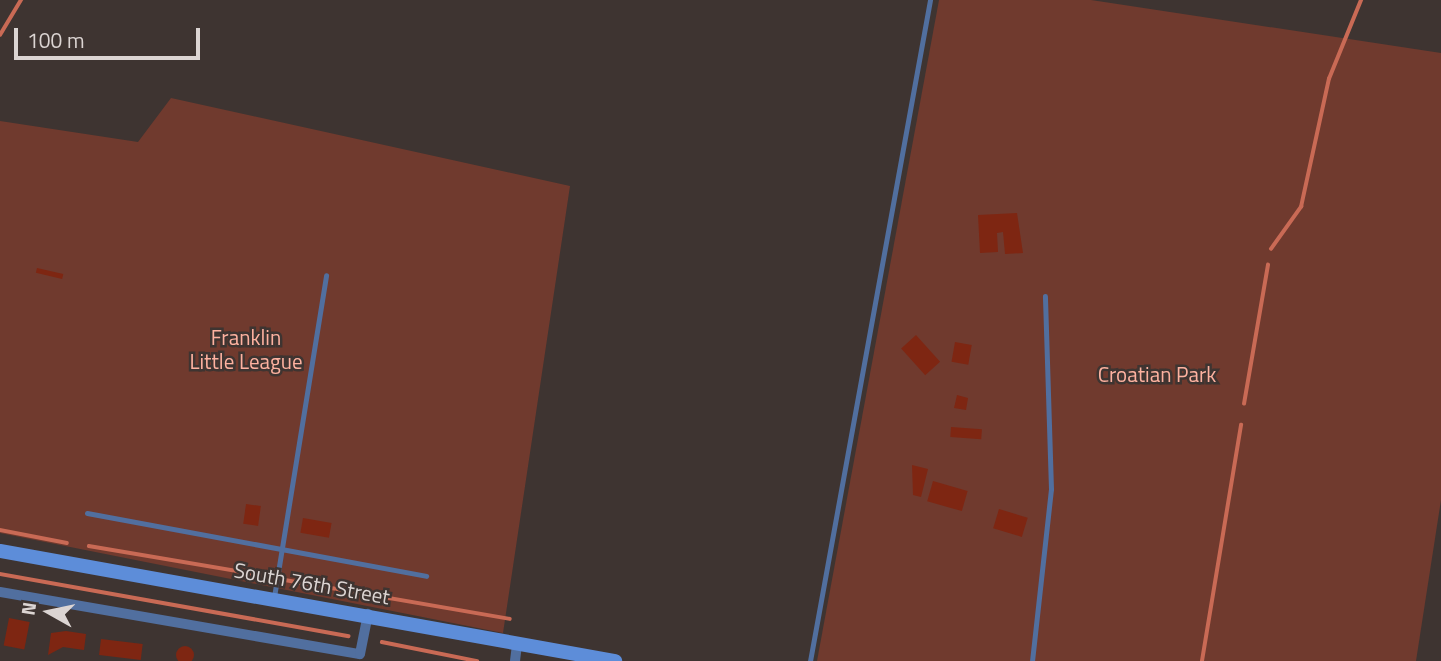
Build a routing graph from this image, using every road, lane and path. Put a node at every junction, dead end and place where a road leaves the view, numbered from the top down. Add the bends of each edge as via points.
1 (930, 0) edge
2 (326, 275) dead end
3 (1045, 296) dead end
4 (87, 513) dead end
5 (281, 550) junction
6 (0, 551) edge
7 (426, 576) dead end
8 (0, 592) edge
9 (274, 597) junction
10 (368, 614) junction
11 (517, 645) junction
12 (514, 661) edge
13 (615, 661) edge
14 (810, 661) edge
15 (1032, 661) edge

1 - 14 lane
2 - 5 lane
3 - 15 lane via 1051,489
4 - 5 lane
5 - 7 lane
5 - 9 lane
6 - 9 main road, South 76th Street
8 - 10 street via 360,654
9 - 10 main road, South 76th Street
10 - 11 main road, South 76th Street
11 - 12 street
11 - 13 main road, South 76th Street

